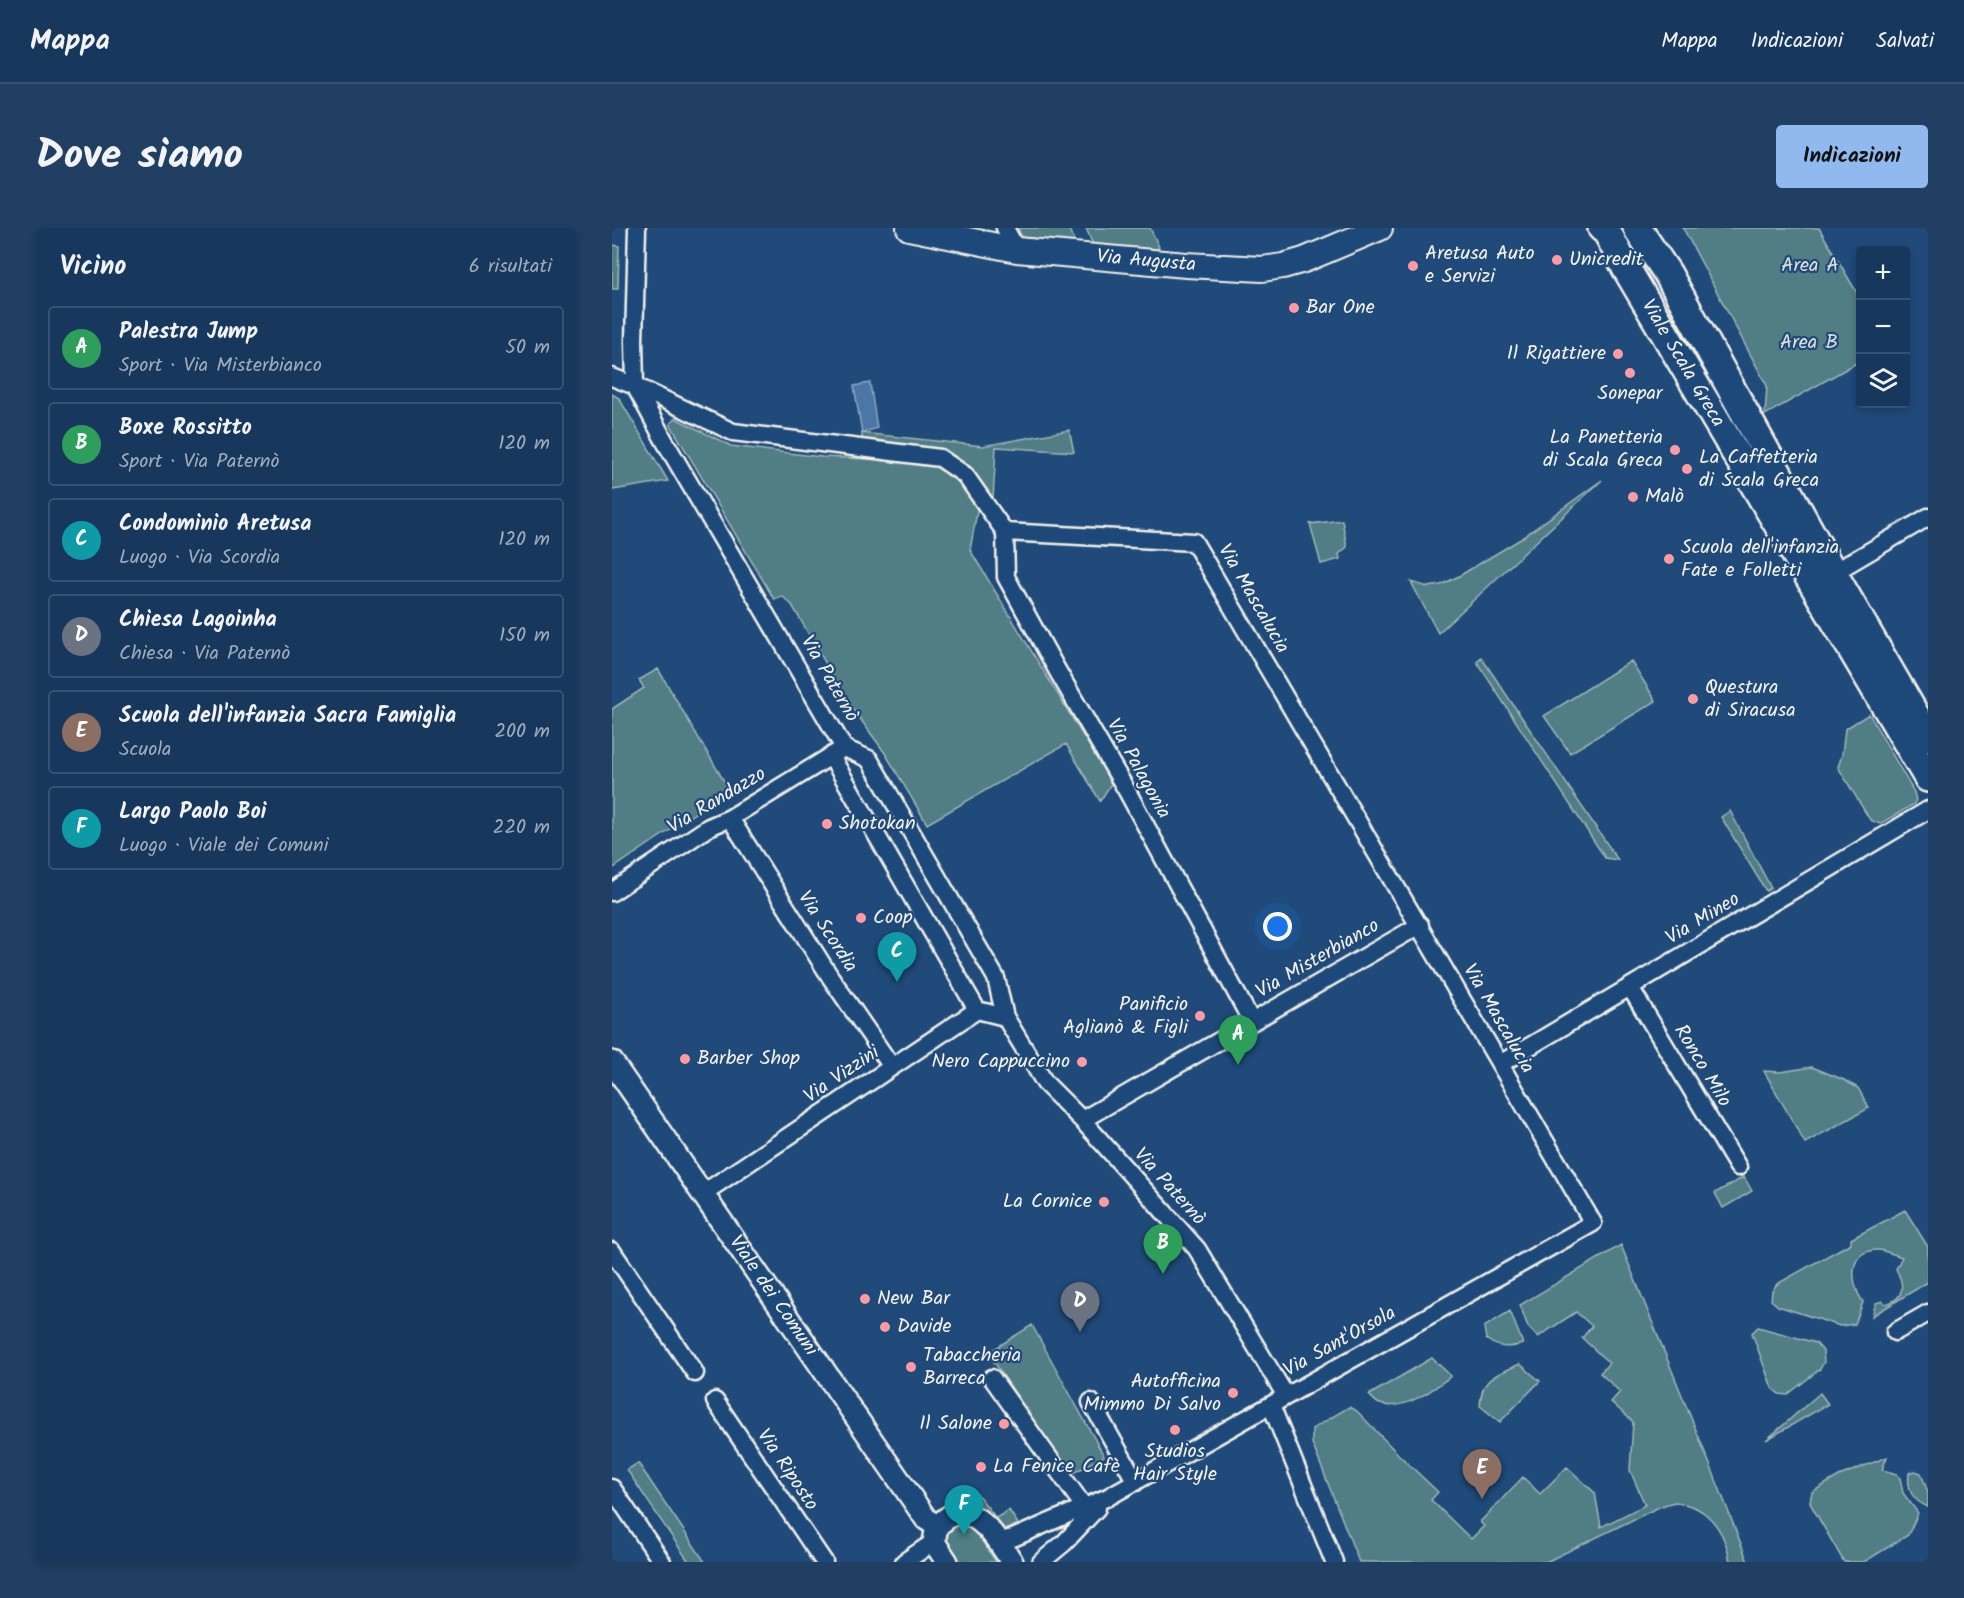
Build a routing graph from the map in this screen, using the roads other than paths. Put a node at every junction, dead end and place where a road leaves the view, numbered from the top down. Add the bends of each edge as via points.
1 (637, 228) edge
2 (909, 228) edge
3 (1005, 228) edge
4 (1380, 228) edge
5 (1602, 228) edge
6 (1637, 228) edge
7 (1649, 228) edge
8 (1017, 250) junction
9 (1668, 274) junction
10 (612, 377) edge
11 (635, 386) junction
12 (1928, 517) edge
13 (1005, 531) junction
14 (1833, 573) junction
15 (1928, 737) edge
16 (838, 752) junction
17 (1928, 778) edge
18 (1928, 810) edge
19 (730, 818) junction
20 (612, 892) edge
21 (1420, 925) junction
22 (1630, 987) junction
23 (977, 1010) junction
24 (1005, 1017) junction
25 (1252, 1022) junction
26 (612, 1062) edge
27 (1500, 1064) junction
28 (892, 1066) junction
29 (1082, 1120) junction
30 (1738, 1167) dead end
31 (702, 1194) junction
32 (1593, 1223) joint
33 (612, 1251) edge
34 (1928, 1313) edge
35 (1895, 1332) dead end
36 (695, 1372) dead end
37 (992, 1378) dead end
38 (1286, 1396) junction
39 (715, 1401) dead end
40 (1090, 1402) dead end
41 (1271, 1405) junction
42 (1136, 1482) junction
43 (612, 1488) edge
44 (1087, 1511) junction
45 (935, 1534) junction
46 (997, 1541) junction
47 (662, 1562) edge
48 (825, 1562) edge
49 (904, 1562) edge
50 (946, 1562) edge
51 (1012, 1562) edge
52 (1041, 1562) edge
53 (1334, 1562) edge

1 - 11 street
2 - 8 main road, Via Augusta
3 - 8 street
4 - 8 main road, Via Augusta via 1304,260 1262,269
5 - 17 main road, Viale Scala Greca
6 - 9 main road, Viale Scala Greca
7 - 9 street
9 - 14 main road, Viale Scala Greca
10 - 11 street
11 - 13 street via 732,432 940,458 965,475
11 - 16 street, Via Paternò
12 - 14 street
13 - 21 street, Via Mascalucia via 1194,542
13 - 25 street, Via Palagonia via 1006,577
14 - 15 main road, Viale Scala Greca
16 - 19 street, Via Randazzo
16 - 23 street, Via Paternò
16 - 24 street, Via Paternò via 868,759 996,978
18 - 22 street, Via Mineo
19 - 20 street, Via Randazzo via 709,827
19 - 28 street, Via Scordia
21 - 25 street, Via Misterbianco
21 - 27 street, Via Mascalucia
22 - 27 street, Via Mineo
22 - 30 street, Ronco Milo
23 - 24 street
23 - 28 street, Via Vizzini
24 - 29 street, Via Paternò via 1045,1083
25 - 29 street, Via Misterbianco
26 - 31 street, Viale dei Comuni
27 - 32 street, Via Mascalucia
28 - 31 street, Via Vizzini
29 - 38 street, Via Paternò via 1197,1250
31 - 45 street, Viale dei Comuni
32 - 38 street, Via Sant'Orsola
33 - 36 street
34 - 35 street
37 - 44 street
38 - 41 street, Via Sant'Orsola
39 - 48 street, Via Riposto
40 - 42 street
41 - 42 street, Via Sant'Orsola
41 - 53 street
42 - 44 street, Via Sant'Orsola
43 - 47 street
44 - 46 street, Via Sant'Orsola
44 - 52 street via 1064,1543
45 - 46 street via 952,1515 962,1514 976,1518
45 - 49 street
45 - 50 street, Viale dei Comuni
46 - 51 street

